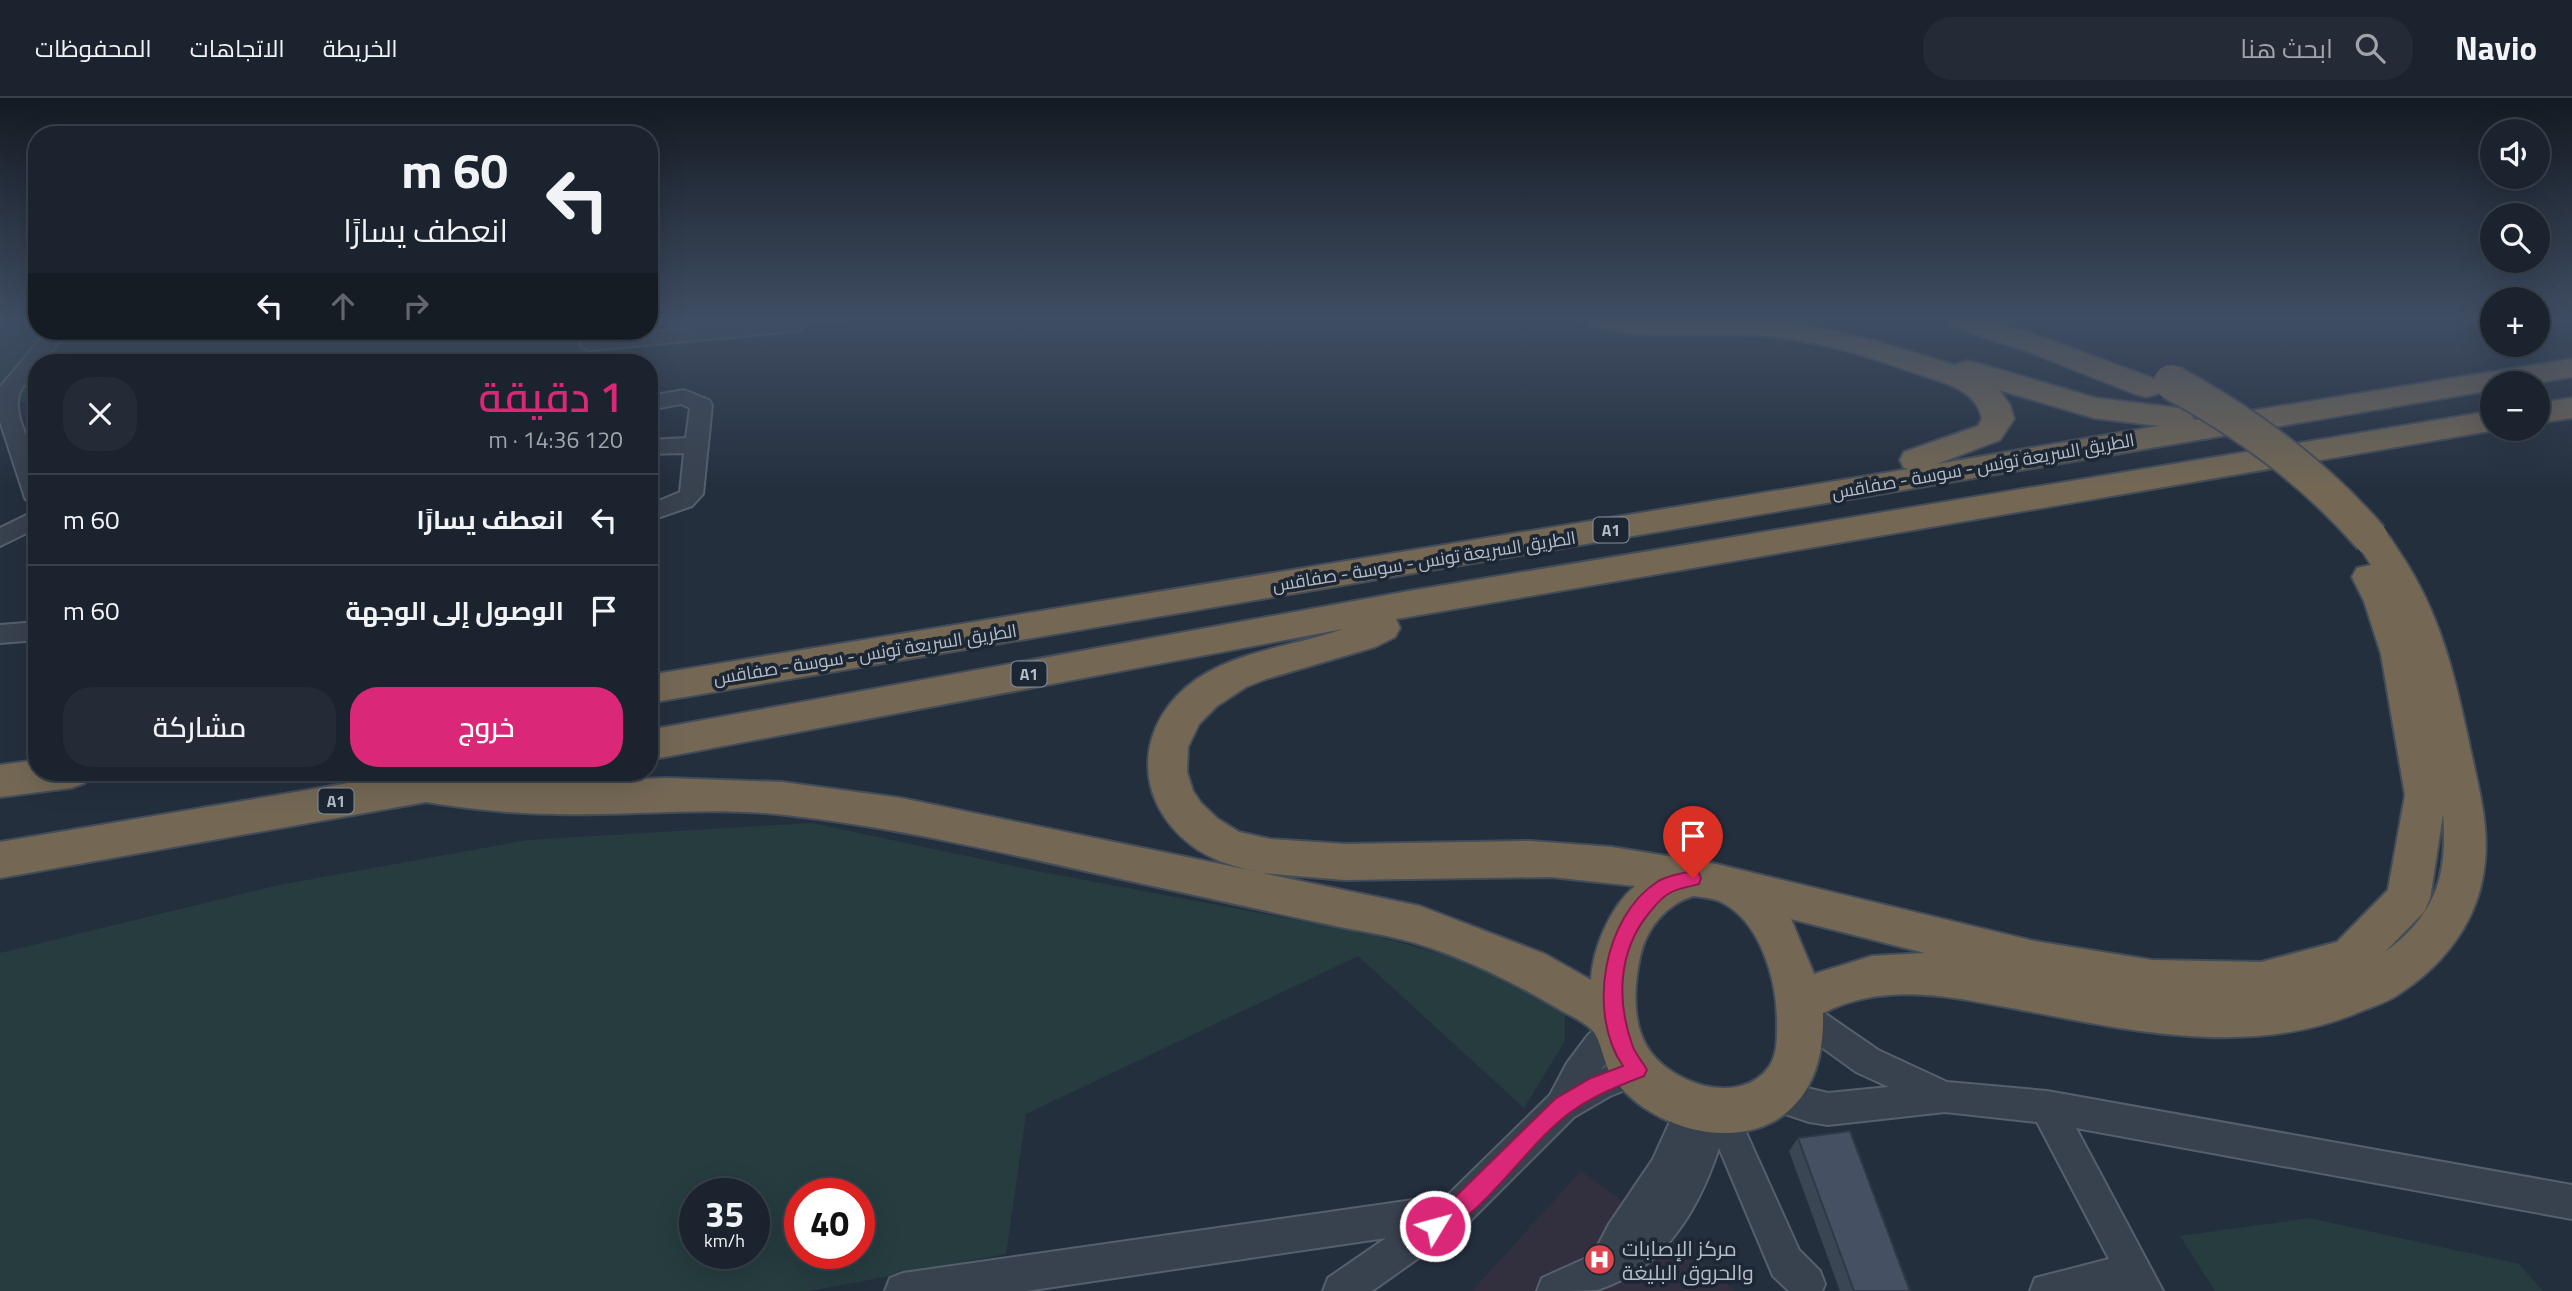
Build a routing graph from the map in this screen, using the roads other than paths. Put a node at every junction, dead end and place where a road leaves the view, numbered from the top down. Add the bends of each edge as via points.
1 (1952, 376) edge
2 (1987, 376) edge
3 (2131, 376) edge
4 (2142, 376) edge
5 (2524, 376) edge
6 (2159, 385) junction
7 (5, 388) edge
8 (658, 401) edge
9 (2572, 408) edge
10 (2550, 411) edge
11 (2262, 418) junction
12 (2480, 423) edge
13 (696, 445) junction
14 (658, 447) edge
15 (28, 471) edge
16 (1880, 485) junction
17 (658, 510) edge
18 (28, 518) edge
19 (0, 521) edge
20 (28, 522) edge
21 (0, 538) edge
22 (2358, 539) junction
23 (1409, 604) junction
24 (28, 628) edge
25 (0, 634) edge
26 (658, 688) edge
27 (658, 743) edge
28 (28, 777) edge
29 (0, 781) edge
30 (452, 781) edge
31 (425, 786) junction
32 (0, 860) edge
33 (1693, 878) junction
34 (1737, 889) junction
35 (1799, 1008) junction
36 (1616, 1024) junction
37 (1637, 1070) junction
38 (1945, 1097) junction
39 (1562, 1106) junction
40 (1728, 1106) junction
41 (2047, 1107) junction
42 (2572, 1202) edge
43 (1456, 1211) junction
44 (2139, 1281) edge
45 (990, 1285) edge
46 (1808, 1288) edge
47 (2066, 1289) edge
48 (903, 1291) edge
49 (1341, 1291) edge
50 (1555, 1291) edge

1 - 16 highway via 1986,393 1993,402 1998,419 1989,433 1909,464
2 - 11 highway via 2094,408 2165,417
3 - 6 highway
4 - 6 highway
5 - 11 highway, الطريق السريعة تونس - سوسة - صفاقس / A1
6 - 22 highway via 2249,447
7 - 15 street
8 - 13 street via 684,397 701,405
9 - 10 highway
11 - 16 highway, الطريق السريعة تونس - سوسة - صفاقس / A1
12 - 23 highway, A1
13 - 14 street
13 - 17 street via 691,494
16 - 26 highway, الطريق السريعة تونس - سوسة - صفاقس / A1
18 - 19 street
20 - 21 street
22 - 34 highway via 2395,635 2427,820 2420,869 2410,895 2376,942 2356,955 2280,980 2178,983 2024,959 1810,902
22 - 35 highway via 2400,581 2423,631 2466,829 2463,878 2456,901 2429,943 2410,961 2385,979 2333,1001 2246,1017 2150,1012 1922,973 1843,982
23 - 27 highway, A1
23 - 33 highway via 1374,632 1248,671 1196,702 1174,732 1166,766 1177,802 1189,818 1224,844 1269,857 1399,863 1563,860
24 - 25 street
28 - 29 highway
30 - 31 highway, A1
31 - 32 highway, A1
31 - 36 highway via 559,798 770,797 901,815 1420,925 1529,968
33 - 34 highway
33 - 36 highway via 1665,886 1629,924 1612,984
34 - 35 highway via 1769,921 1787,960
35 - 38 street via 1867,1061
35 - 40 highway via 1799,1045 1787,1082
36 - 37 highway
36 - 39 street via 1581,1067
37 - 39 street
37 - 40 highway via 1672,1098
38 - 40 street via 1828,1109
38 - 41 street
39 - 43 street
40 - 46 street via 1786,1263
40 - 50 street via 1660,1228 1637,1252
41 - 42 street
41 - 44 street
43 - 45 street
43 - 49 street
44 - 47 street
45 - 48 street

